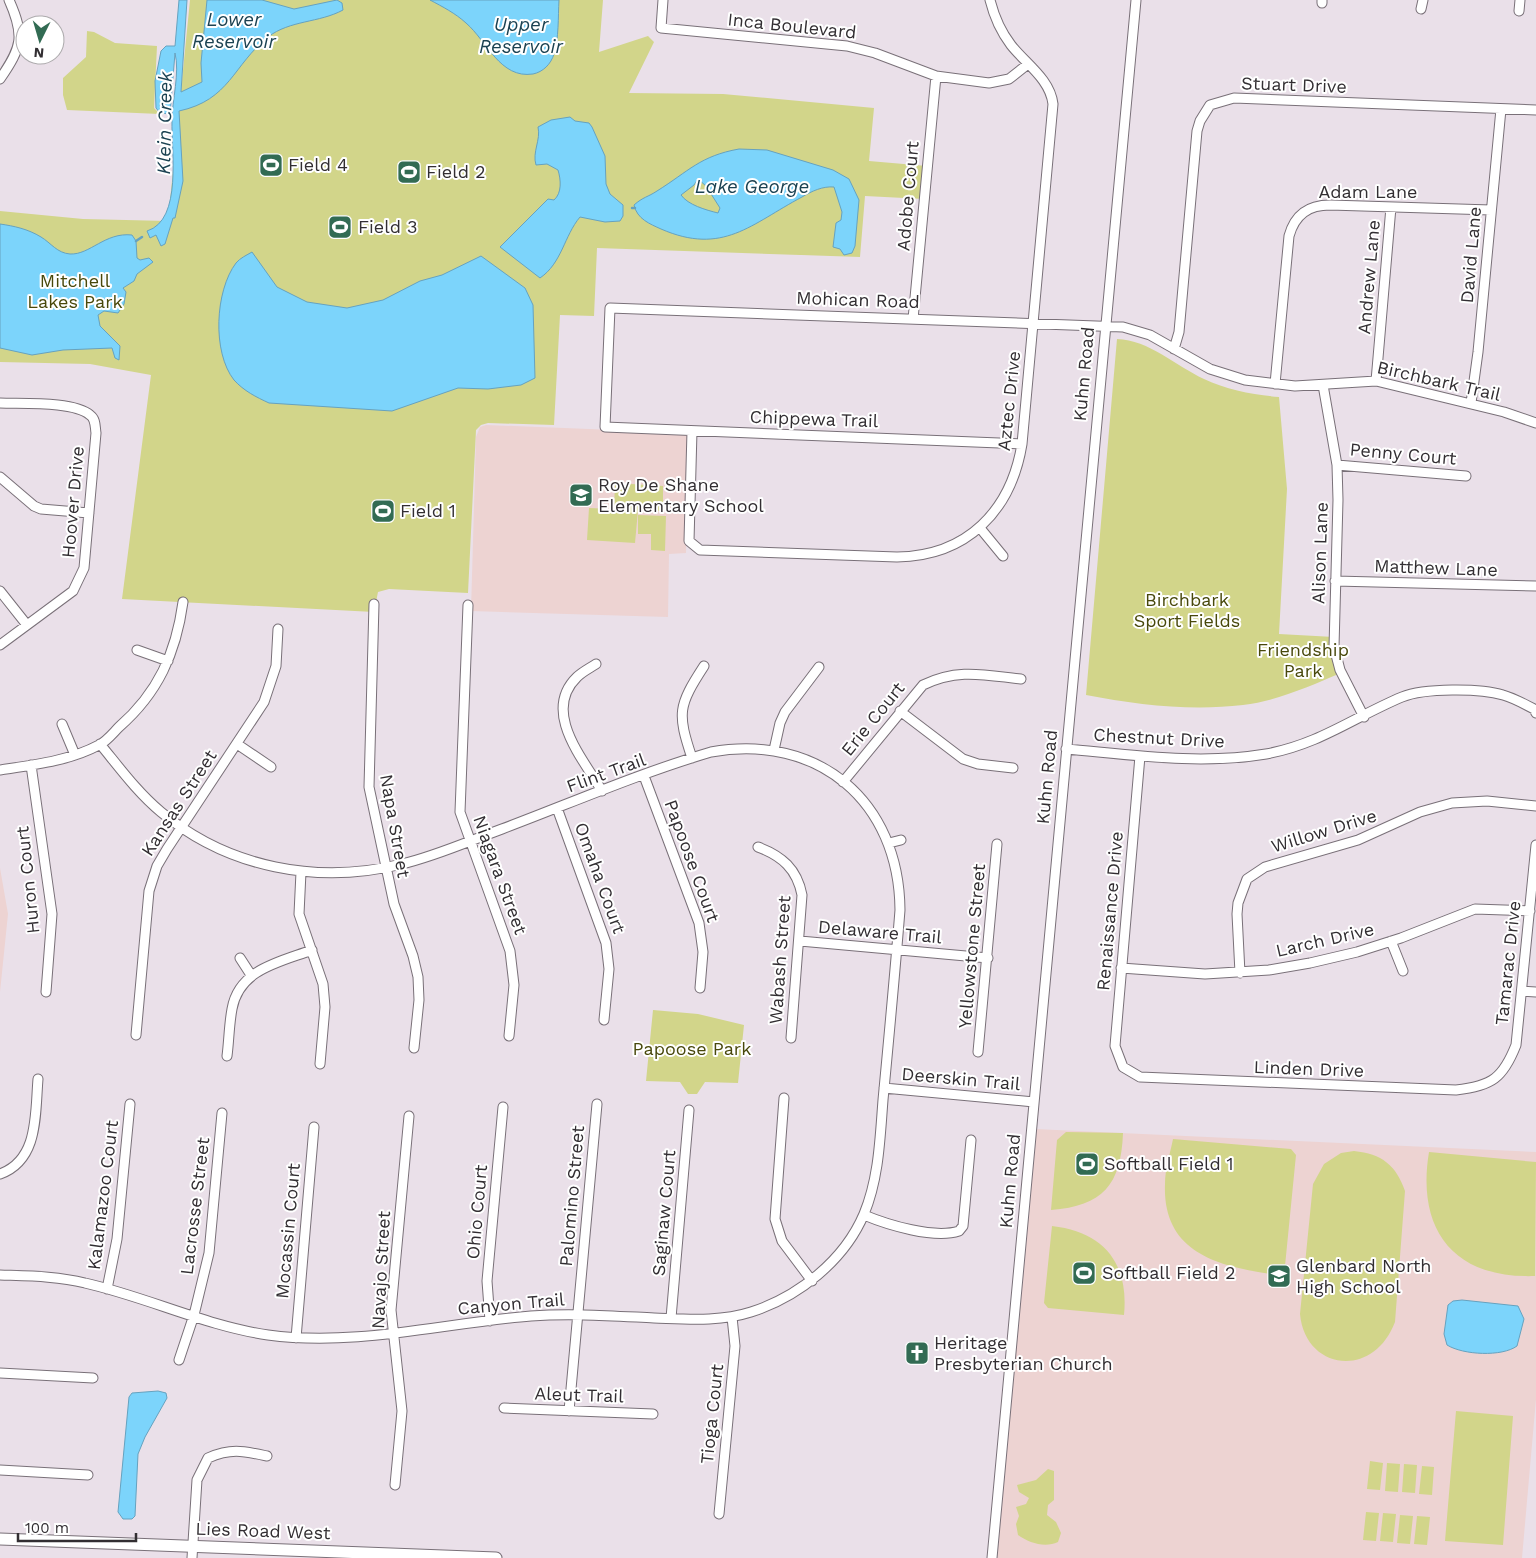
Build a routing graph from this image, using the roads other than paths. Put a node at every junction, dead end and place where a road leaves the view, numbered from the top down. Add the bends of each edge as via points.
1 (8, 0) edge
2 (663, 0) edge
3 (990, 0) edge
4 (1136, 0) edge
5 (1520, 0) edge
6 (1519, 11) dead end
7 (1028, 64) junction
8 (936, 76) junction
9 (0, 79) edge
10 (1501, 109) junction
11 (1536, 110) edge
12 (1392, 207) junction
13 (1491, 210) junction
14 (913, 319) junction
15 (1033, 323) junction
16 (1105, 326) junction
17 (1174, 349) junction
18 (1376, 381) junction
19 (1275, 384) junction
20 (1324, 385) junction
21 (0, 403) edge
22 (1471, 403) junction
23 (1536, 423) edge
24 (605, 427) joint
25 (692, 431) junction
26 (1022, 444) junction
27 (1337, 465) junction
28 (1466, 476) dead end
29 (0, 477) edge
30 (89, 513) junction
31 (980, 528) junction
32 (1003, 556) dead end
33 (1335, 581) junction
34 (1536, 586) edge
35 (0, 591) edge
36 (183, 602) dead end
37 (374, 604) dead end
38 (468, 605) dead end
39 (27, 625) junction
40 (278, 630) dead end
41 (0, 645) edge
42 (137, 650) dead end
43 (168, 661) junction
44 (596, 664) dead end
45 (704, 666) dead end
46 (820, 667) dead end
47 (1021, 679) dead end
48 (900, 710) junction
49 (1535, 711) edge
50 (1364, 717) junction
51 (62, 724) dead end
52 (100, 744) junction
53 (237, 744) junction
54 (1066, 748) junction
55 (774, 750) junction
56 (75, 755) junction
57 (1140, 756) junction
58 (692, 758) junction
59 (30, 765) junction
60 (271, 767) dead end
61 (1013, 768) dead end
62 (0, 770) edge
63 (644, 776) junction
64 (843, 782) junction
65 (602, 791) junction
66 (1536, 806) edge
67 (557, 808) junction
68 (182, 826) junction
69 (901, 840) dead end
70 (470, 841) junction
71 (889, 843) junction
72 (997, 844) dead end
73 (1536, 845) edge
74 (758, 847) dead end
75 (385, 868) junction
76 (301, 872) junction
77 (1530, 911) junction
78 (800, 941) junction
79 (1391, 941) junction
80 (312, 950) junction
81 (897, 950) junction
82 (240, 958) dead end
83 (988, 958) junction
84 (1121, 968) junction
85 (1403, 971) dead end
86 (1240, 973) junction
87 (251, 975) junction
88 (700, 988) dead end
89 (1522, 991) junction
90 (46, 992) dead end
91 (1536, 992) edge
92 (604, 1020) dead end
93 (136, 1035) dead end
94 (509, 1036) dead end
95 (791, 1038) dead end
96 (414, 1048) dead end
97 (978, 1052) dead end
98 (227, 1056) dead end
99 (320, 1064) dead end
100 (1123, 1067) joint
101 (1496, 1079) joint
102 (38, 1080) dead end
103 (884, 1088) junction
104 (784, 1098) dead end
105 (1034, 1102) junction
106 (130, 1104) dead end
107 (597, 1104) dead end
108 (503, 1107) dead end
109 (689, 1110) dead end
110 (222, 1113) dead end
111 (409, 1116) dead end
112 (314, 1127) dead end
113 (971, 1140) dead end
114 (0, 1174) edge
115 (864, 1215) junction
116 (0, 1275) edge
117 (812, 1281) junction
118 (107, 1289) junction
119 (578, 1314) junction
120 (194, 1315) junction
121 (732, 1317) junction
122 (671, 1318) junction
123 (490, 1321) junction
124 (393, 1332) junction
125 (296, 1338) junction
126 (179, 1360) dead end
127 (0, 1373) edge
128 (93, 1378) dead end
129 (504, 1408) dead end
130 (569, 1411) junction
131 (653, 1414) dead end
132 (267, 1456) dead end
133 (0, 1470) edge
134 (88, 1475) dead end
135 (395, 1485) dead end
136 (719, 1514) dead end
137 (0, 1539) edge
138 (193, 1552) edge
139 (496, 1558) edge
140 (992, 1558) edge

1 - 9 street via 19,24 20,43
2 - 8 street, Inca Boulevard via 660,28 847,46
3 - 7 street, Aztec Drive via 1003,33
4 - 16 street, Kuhn Road
5 - 6 street
7 - 8 street, Inca Boulevard via 1009,79 995,83
7 - 15 street, Aztec Drive via 1051,92 1053,104
8 - 14 street, Adobe Court
10 - 11 street, Stuart Drive
10 - 13 street, David Lane
10 - 17 street, Stuart Drive via 1234,98 1210,105 1197,130 1179,332
12 - 13 street, Adam Lane
12 - 18 street, Andrew Lane
12 - 19 street, Adam Lane via 1322,205 1307,209 1293,223 1289,236
13 - 22 street, David Lane
14 - 15 street, Mohican Road
14 - 24 street, Mohican Road via 610,308
15 - 16 street, Mohican Road
15 - 26 street, Aztec Drive
16 - 17 street, Birchbark Trail via 1138,331
16 - 54 street, Kuhn Road
17 - 19 street, Birchbark Trail via 1222,374
18 - 20 street, Birchbark Trail
18 - 22 street, Birchbark Trail
19 - 20 street, Birchbark Trail
20 - 27 street, Alison Lane
21 - 30 street, Hoover Drive via 72,407 91,415 96,433
22 - 23 street, Birchbark Trail
24 - 25 street, Chippewa Trail
25 - 26 street, Chippewa Trail
25 - 31 street, Aztec Drive via 689,541 700,550 910,557 944,549
26 - 31 street, Aztec Drive via 1011,486
27 - 28 street, Penny Court
27 - 33 street, Alison Lane
29 - 30 street via 34,506
30 - 39 street, Hoover Drive via 80,580 73,591
31 - 32 street
33 - 34 street, Matthew Lane
33 - 50 street, Alison Lane via 1334,647 1340,670
35 - 39 street
36 - 43 street via 180,629
37 - 75 street, Napa Street via 368,773
38 - 70 street, Niagara Street via 460,812
39 - 41 street, Hoover Drive
40 - 53 street, Kansas Street via 276,666 270,690
42 - 43 street
43 - 52 street via 156,687 140,708
44 - 65 street via 572,683 565,698 563,716 571,740
45 - 58 street via 687,692 681,710
46 - 55 street via 785,712
47 - 48 street, Erie Court via 965,674 940,677 923,685
48 - 61 street via 963,759
48 - 64 street, Erie Court
49 - 50 street, Chestnut Drive via 1495,693 1436,690 1402,697
50 - 57 street, Chestnut Drive via 1313,740 1268,753 1216,760
51 - 56 street
52 - 56 street
52 - 68 street, Flint Trail via 140,792
53 - 60 street
53 - 68 street, Kansas Street
54 - 57 street, Chestnut Drive
54 - 105 street, Kuhn Road
55 - 58 street, Flint Trail via 731,749
55 - 64 street, Flint Trail via 814,763
56 - 59 street
57 - 84 street, Renaissance Drive
58 - 63 street, Flint Trail
59 - 62 street
59 - 90 street, Huron Court via 52,914
63 - 65 street, Flint Trail
63 - 88 street, Papoose Court via 699,923 703,952
64 - 71 street, Flint Trail via 872,812
65 - 67 street, Flint Trail
66 - 86 street, Willow Drive via 1478,801 1444,804 1358,840 1265,867 1247,878 1238,904
67 - 70 street, Flint Trail
67 - 92 street, Omaha Court via 606,943 609,969
68 - 76 street, Flint Trail via 239,857
68 - 93 street, Kansas Street via 157,866 149,891
69 - 71 street
70 - 75 street, Flint Trail
70 - 94 street, Niagara Street via 513,965
71 - 81 street, Flint Trail via 900,894
72 - 83 street, Yellowstone Street
73 - 77 street, Tamarac Drive
74 - 78 street, Wabash Street via 782,859 799,881 803,907
75 - 76 street, Flint Trail via 352,873
75 - 96 street, Napa Street via 418,977
76 - 80 street via 300,914
77 - 79 street, Larch Drive via 1475,909
77 - 89 street, Tamarac Drive
78 - 81 street, Delaware Trail
78 - 95 street, Wabash Street
79 - 85 street
79 - 86 street, Larch Drive via 1310,963
80 - 87 street
80 - 99 street via 323,984 325,1007
81 - 83 street, Delaware Trail
81 - 103 street, Flint Trail
82 - 87 street
83 - 97 street, Yellowstone Street
84 - 86 street, Larch Drive
84 - 100 street, Renaissance Drive via 1115,1046
87 - 98 street via 238,991 232,1008
89 - 91 street
89 - 101 street, Tamarac Drive via 1516,1044
100 - 101 street, Linden Drive via 1148,1079 1437,1090 1473,1088
102 - 114 street via 30,1145 21,1161
103 - 105 street, Deerskin Trail
103 - 115 street, Canyon Trail via 876,1172
104 - 117 street via 775,1219 782,1241
105 - 140 street, Kuhn Road
106 - 118 street, Kalamazoo Court via 117,1239
107 - 119 street, Palomino Street
108 - 123 street, Ohio Court via 487,1281
109 - 122 street, Saginaw Court
110 - 120 street, Lacrosse Street via 209,1252
111 - 124 street, Navajo Street via 391,1310
112 - 125 street, Mocassin Court
113 - 115 street via 961,1234 897,1228
115 - 117 street, Canyon Trail via 842,1249
116 - 118 street, Canyon Trail via 67,1280
117 - 121 street, Canyon Trail via 768,1306
118 - 120 street, Canyon Trail
119 - 122 street, Canyon Trail
119 - 123 street, Canyon Trail
119 - 130 street, Palomino Street
120 - 125 street, Canyon Trail via 251,1332
120 - 126 street, Lacrosse Street
121 - 122 street, Canyon Trail
121 - 136 street, Tioga Court via 736,1346
123 - 124 street, Canyon Trail
124 - 125 street, Canyon Trail via 343,1338
124 - 135 street, Navajo Street via 402,1411
127 - 128 street
129 - 130 street, Aleut Trail
130 - 131 street, Aleut Trail
132 - 138 street via 227,1450 208,1458 197,1480
133 - 134 street
137 - 138 street, Lies Road West
138 - 139 street, Lies Road West

